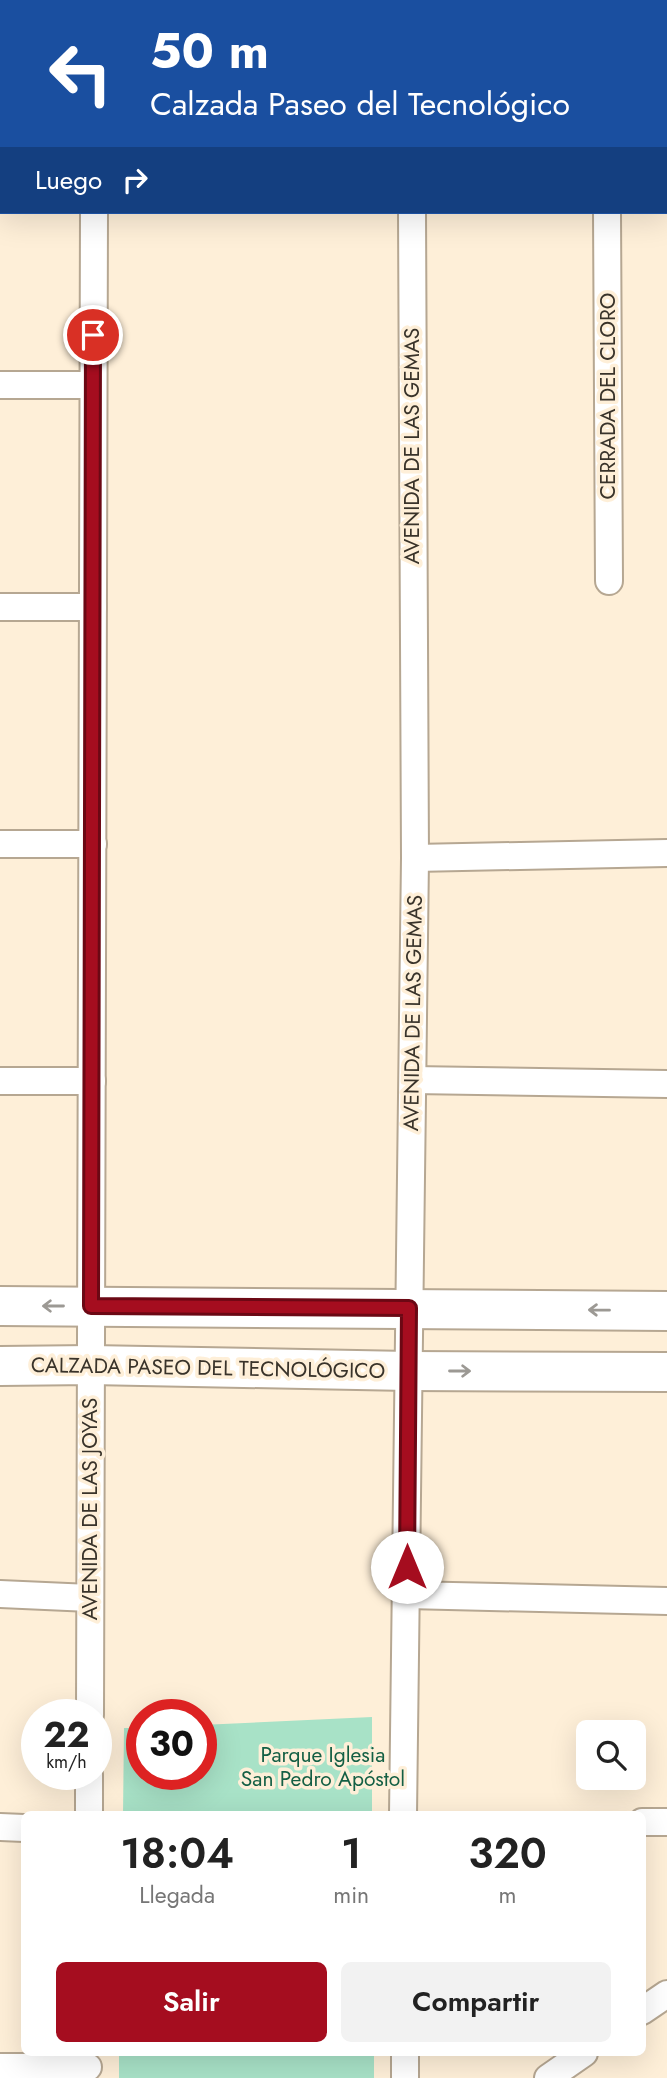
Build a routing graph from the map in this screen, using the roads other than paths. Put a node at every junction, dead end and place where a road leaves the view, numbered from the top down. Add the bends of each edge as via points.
1 (94, 214) edge
2 (412, 214) edge
3 (607, 214) edge
4 (0, 385) edge
5 (93, 385) junction
6 (609, 581) dead end
7 (0, 607) edge
8 (93, 607) junction
9 (0, 844) edge
10 (93, 844) junction
11 (667, 853) edge
12 (415, 858) junction
13 (412, 1080) junction
14 (0, 1081) edge
15 (92, 1081) junction
16 (667, 1084) edge
17 (0, 1306) edge
18 (91, 1306) junction
19 (409, 1308) junction
20 (667, 1311) edge
21 (91, 1365) junction
22 (0, 1366) edge
23 (408, 1371) junction
24 (667, 1372) edge
25 (0, 1594) edge
26 (407, 1595) junction
27 (90, 1598) junction
28 (667, 1601) edge
29 (90, 1699) edge
30 (89, 1790) edge
31 (89, 1811) edge
32 (403, 1811) edge
33 (646, 1822) edge
34 (667, 1822) edge
35 (0, 1827) edge
36 (21, 1828) edge
37 (667, 1994) edge
38 (646, 2008) edge
39 (405, 2056) edge
40 (580, 2056) edge
41 (88, 2066) edge
42 (0, 2067) edge
43 (405, 2078) edge
44 (548, 2078) edge

1 - 5 street, AVENIDA DE LAS JOYAS
2 - 12 street, AVENIDA DE LAS GEMAS
3 - 6 street, CERRADA DEL CLORO
4 - 5 street
5 - 8 street, AVENIDA DE LAS JOYAS
7 - 8 street
8 - 10 street, AVENIDA DE LAS JOYAS
9 - 10 street
10 - 15 street, AVENIDA DE LAS JOYAS
11 - 12 street
12 - 13 street, AVENIDA DE LAS GEMAS
13 - 16 street
13 - 19 street, AVENIDA DE LAS GEMAS
14 - 15 street
15 - 18 street, AVENIDA DE LAS JOYAS
18 -> 17 main road
18 - 19 main road
18 - 21 street, AVENIDA DE LAS JOYAS
20 -> 19 main road
19 - 23 street, AVENIDA DE LAS GEMAS
21 - 22 main road, CALZADA PASEO DEL TECNOLÓGICO
21 - 23 main road, CALZADA PASEO DEL TECNOLÓGICO
21 - 27 street, AVENIDA DE LAS JOYAS
23 -> 24 main road, CALZADA PASEO DEL TECNOLÓGICO
23 - 26 street, AVENIDA DE LAS GEMAS
25 - 27 street
26 - 28 street
26 - 32 street, AVENIDA DE LAS GEMAS
27 - 29 street, AVENIDA DE LAS JOYAS
30 - 31 street
33 - 34 street
35 - 36 street
37 - 38 street
39 - 43 street
40 - 44 street
41 - 42 street

